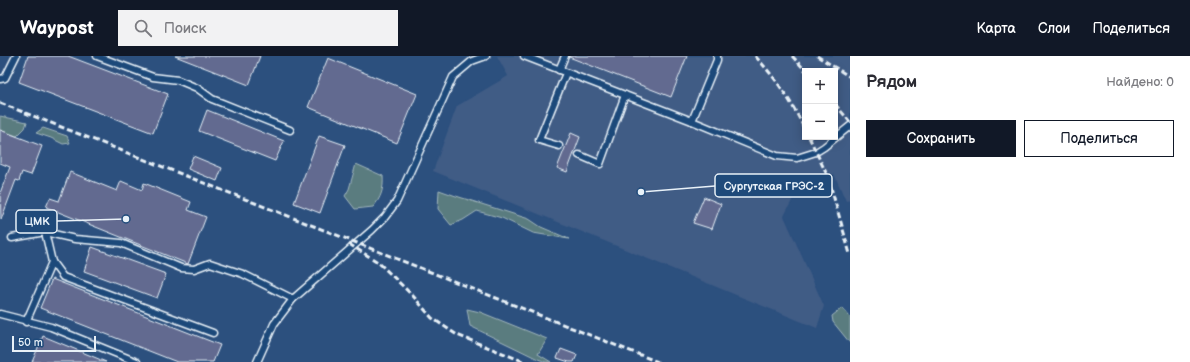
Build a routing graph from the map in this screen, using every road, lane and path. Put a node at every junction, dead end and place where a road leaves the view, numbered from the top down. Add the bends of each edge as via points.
1 (16, 56) edge
2 (97, 56) edge
3 (486, 56) edge
4 (524, 56) edge
5 (565, 56) edge
6 (717, 56) edge
7 (559, 70) junction
8 (566, 73) junction
9 (0, 80) edge
10 (625, 95) junction
11 (692, 121) junction
12 (850, 126) edge
13 (290, 130) dead end
14 (559, 146) dead end
15 (579, 155) dead end
16 (45, 232) junction
17 (12, 238) dead end
18 (52, 262) junction
19 (292, 299) junction
20 (0, 314) edge
21 (26, 322) junction
22 (213, 332) dead end
23 (137, 362) edge
24 (257, 362) edge

1 - 9 lane via 5,78
2 - 13 lane via 153,77 178,80 197,88 212,99
3 - 19 lane via 472,61 453,77 397,201 372,230
4 - 7 lane
5 - 7 lane
6 - 11 lane
7 - 8 lane
8 - 10 lane
8 - 14 lane via 540,140
10 - 11 lane
10 - 15 lane via 600,164
11 - 12 lane via 777,156 798,158 824,147
16 - 17 lane
16 - 18 lane
16 - 19 lane via 120,243 181,268 194,270 210,263 243,274
18 - 21 lane
18 - 22 lane via 63,277
19 - 24 lane via 274,324
20 - 21 lane
21 - 23 lane via 51,327

